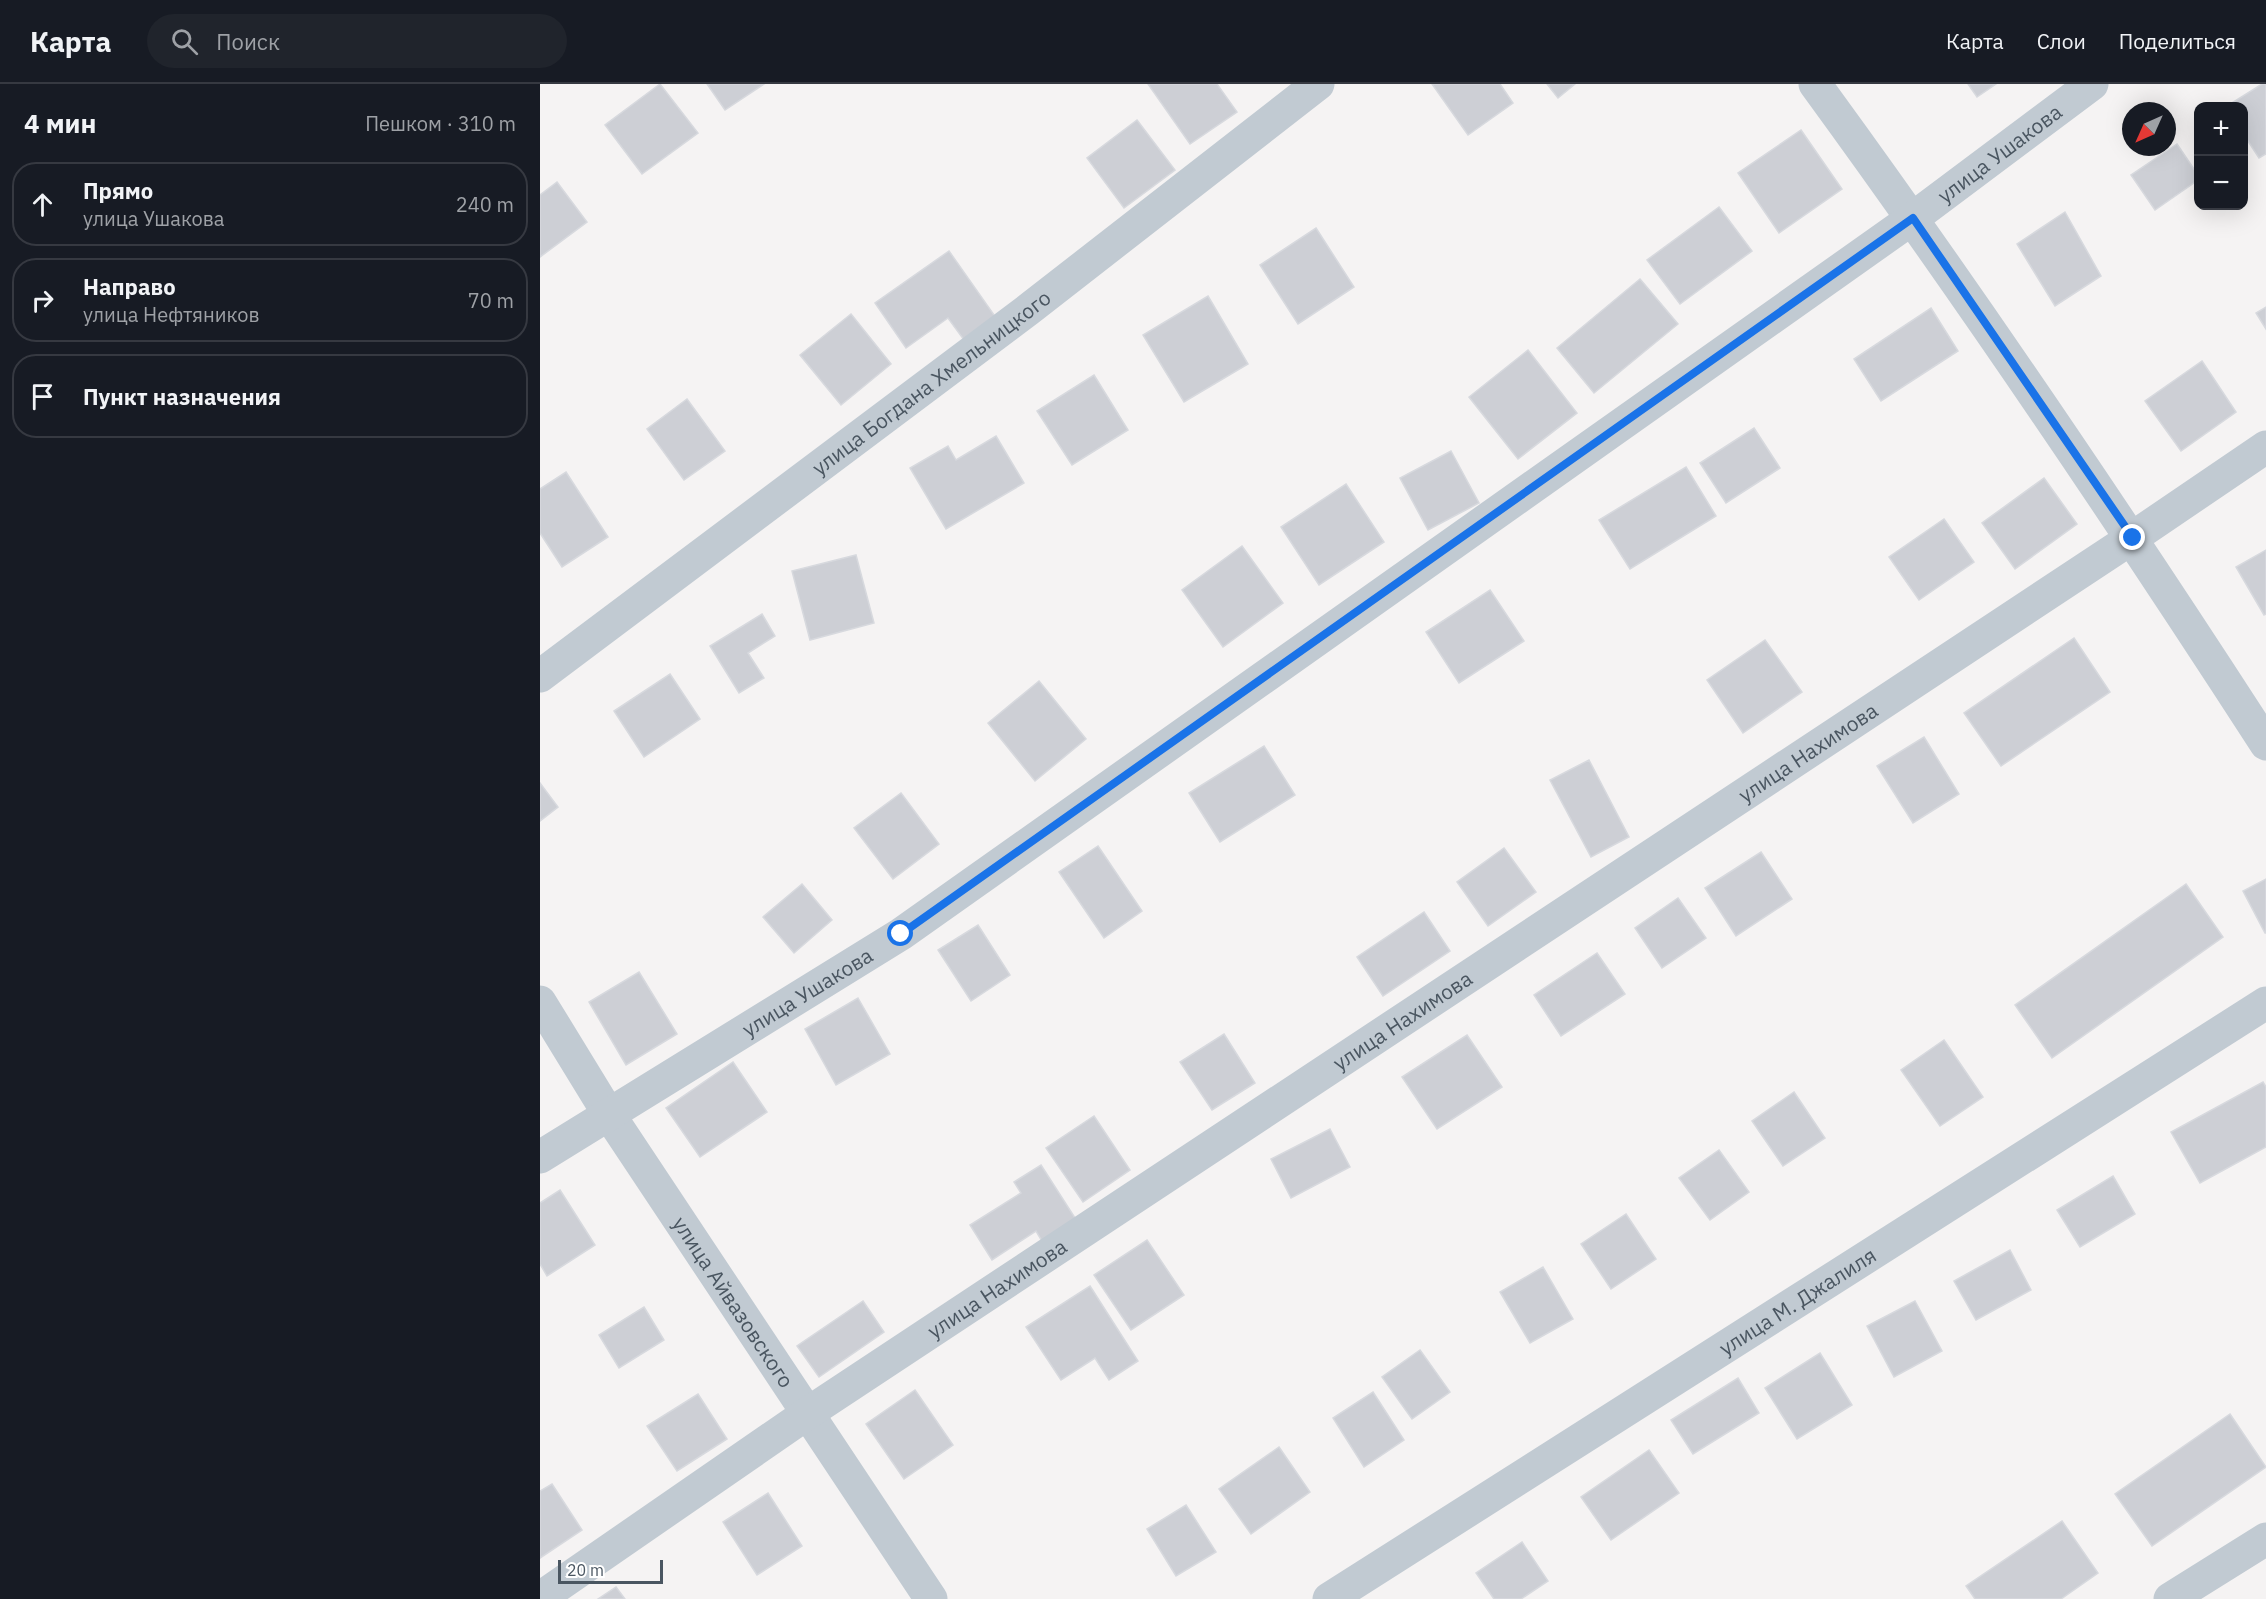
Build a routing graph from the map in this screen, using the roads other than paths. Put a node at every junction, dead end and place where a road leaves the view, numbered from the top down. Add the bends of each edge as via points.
1 (1318, 84) edge
2 (1815, 84) edge
3 (2092, 84) edge
4 (1913, 218) junction
5 (2266, 447) edge
6 (2133, 538) junction
7 (540, 676) edge
8 (2266, 744) edge
9 (540, 1002) edge
10 (2266, 1003) edge
11 (608, 1113) junction
12 (540, 1157) edge
13 (808, 1413) junction
14 (2266, 1539) edge
15 (540, 1598) edge
16 (931, 1599) edge
17 (1329, 1599) edge
18 (2170, 1599) edge

1 - 7 street, улица Богдана Хмельницкого via 1029,309
2 - 4 street
3 - 4 street, улица Ушакова
4 - 6 street
4 - 11 street, улица Ушакова via 901,934
5 - 6 street, улица Нахимова
6 - 8 street
6 - 13 street, улица Нахимова
9 - 11 street, улица Айвазовского
10 - 17 street, улица М. Джалиля
11 - 12 street, улица Ушакова
11 - 13 street, улица Айвазовского
13 - 15 street, улица Нахимова
13 - 16 street, улица Айвазовского
14 - 18 street

